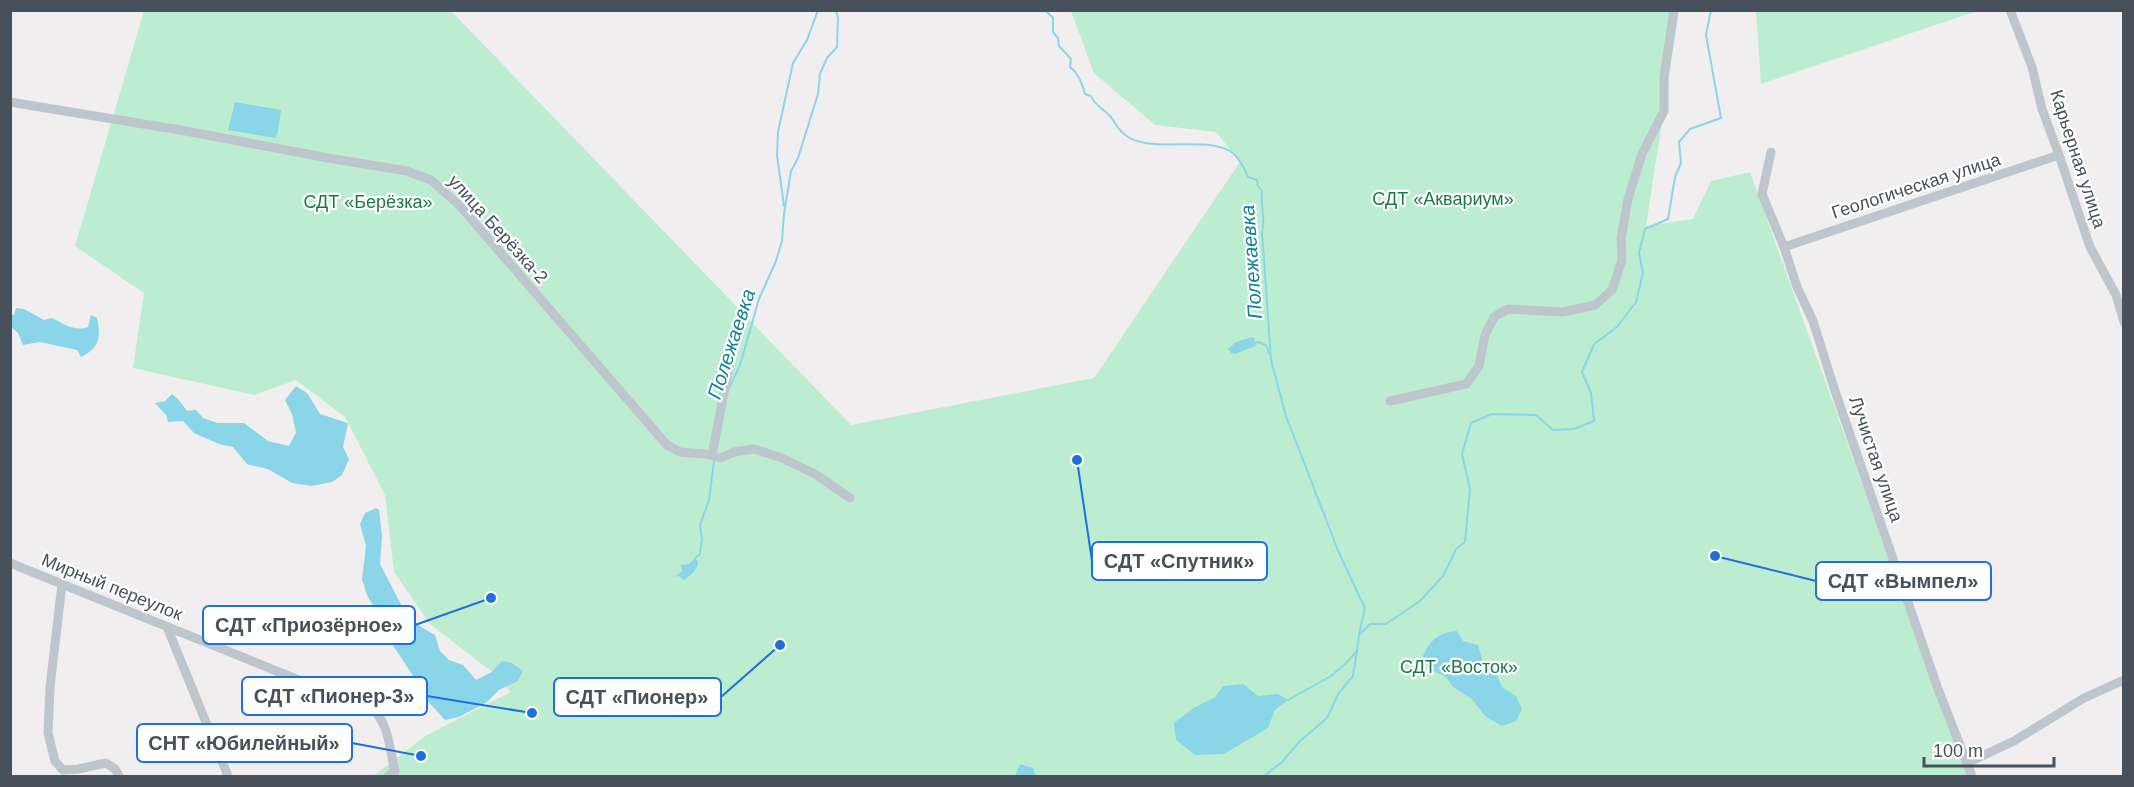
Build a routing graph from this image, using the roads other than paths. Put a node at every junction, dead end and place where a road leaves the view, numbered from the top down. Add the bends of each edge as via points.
1 (1674, 10) edge
2 (2010, 10) edge
3 (10, 102) edge
4 (1771, 152) dead end
5 (2060, 155) junction
6 (1784, 247) junction
7 (2124, 322) edge
8 (734, 341) dead end
9 (1390, 401) dead end
10 (712, 455) junction
11 (850, 498) dead end
12 (10, 563) edge
13 (62, 584) junction
14 (167, 627) junction
15 (2124, 680) edge
16 (1967, 763) junction
17 (392, 774) edge
18 (119, 777) edge
19 (228, 777) edge
20 (1972, 777) edge

1 - 9 street via 1664,77 1664,111 1642,154 1628,199 1622,260 1612,290 1595,305 1563,312 1509,309 1494,317 1485,335 1479,366 1466,384
2 - 5 street, Карьерная улица
3 - 10 street, улица Берёзка-2 via 407,171 431,180 460,206 662,440 680,452
4 - 6 street, Лучистая улица via 1762,194
5 - 6 street, Геологическая улица
5 - 7 street, Карьерная улица via 2090,247 2116,295
6 - 16 street, Лучистая улица
8 - 10 street
10 - 11 street, улица Берёзка-2 via 721,458 754,449 815,474
12 - 13 street, Мирный переулок
13 - 14 street, Мирный переулок
13 - 18 street via 50,687 51,749 63,770 106,763
14 - 17 street, Мирный переулок via 373,710 384,725
14 - 19 street
15 - 16 street
16 - 20 street, Лучистая улица

